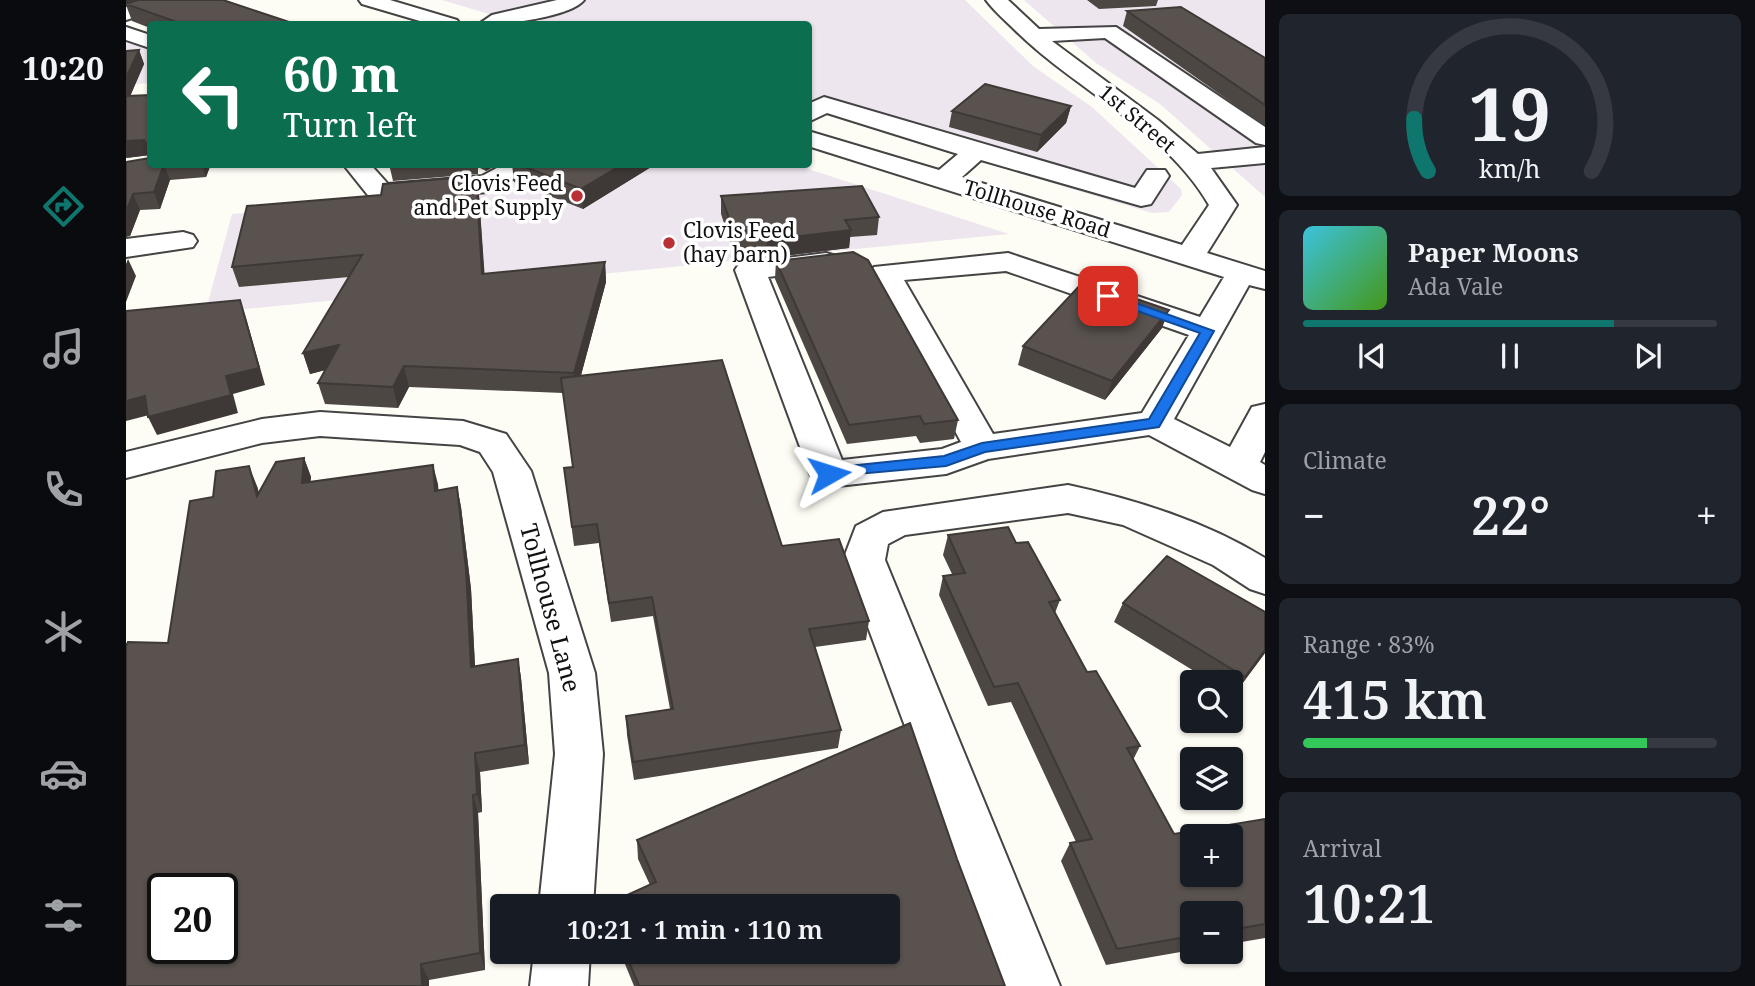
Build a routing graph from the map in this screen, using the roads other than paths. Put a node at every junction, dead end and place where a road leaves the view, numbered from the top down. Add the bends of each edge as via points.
1 (169, 0) edge
2 (369, 0) edge
3 (574, 0) edge
4 (996, 0) edge
5 (531, 6) edge
6 (126, 14) edge
7 (1128, 16) dead end
8 (440, 21) edge
9 (496, 21) edge
10 (126, 33) edge
11 (1063, 34) junction
12 (1035, 36) junction
13 (147, 41) edge
14 (812, 112) edge
15 (812, 139) edge
16 (976, 151) junction
17 (1262, 152) edge
18 (1190, 163) junction
19 (359, 168) edge
20 (517, 168) edge
21 (1044, 171) junction
22 (1156, 176) dead end
23 (944, 180) junction
24 (1016, 203) junction
25 (183, 241) dead end
26 (126, 248) edge
27 (1189, 257) junction
28 (885, 273) junction
29 (1253, 277) edge
30 (1208, 331) junction
31 (1265, 415) edge
32 (1154, 423) junction
33 (982, 448) junction
34 (128, 473) edge
35 (1252, 474) edge
36 (1265, 578) edge
37 (567, 894) edge
38 (561, 964) edge
39 (559, 986) edge
40 (1031, 986) edge

1 - 6 street
2 - 8 street
3 - 5 street via 550,11
4 - 12 street, 1st Street
5 - 9 street
7 - 11 street via 1101,17
10 - 13 street
11 - 12 street
11 - 17 street via 1109,31
12 - 18 street, 1st Street via 1124,104
14 - 16 street via 824,104
15 - 23 street, Tollhouse Road
16 - 21 street
16 - 23 street
17 - 18 street
18 - 27 street, 1st Street via 1213,184 1223,205
19 - 20 street via 381,193 488,184
21 - 22 street via 1141,198
21 - 24 street
23 - 24 street, Tollhouse Road
24 - 27 street, Tollhouse Road
25 - 26 street
27 - 29 street, Tollhouse Road
28 - 30 street via 1008,262
28 - 33 street
28 - 33 street via 855,259 751,270 829,474 946,461
29 - 30 street
30 - 32 street
31 - 35 street
32 - 33 street
32 - 35 street
34 - 37 street, Tollhouse Lane via 261,431 320,424 463,433 493,443 512,471 572,673 579,754
36 - 40 street via 1227,554 1132,513 1068,499 897,522 870,536 864,560
38 - 39 street

